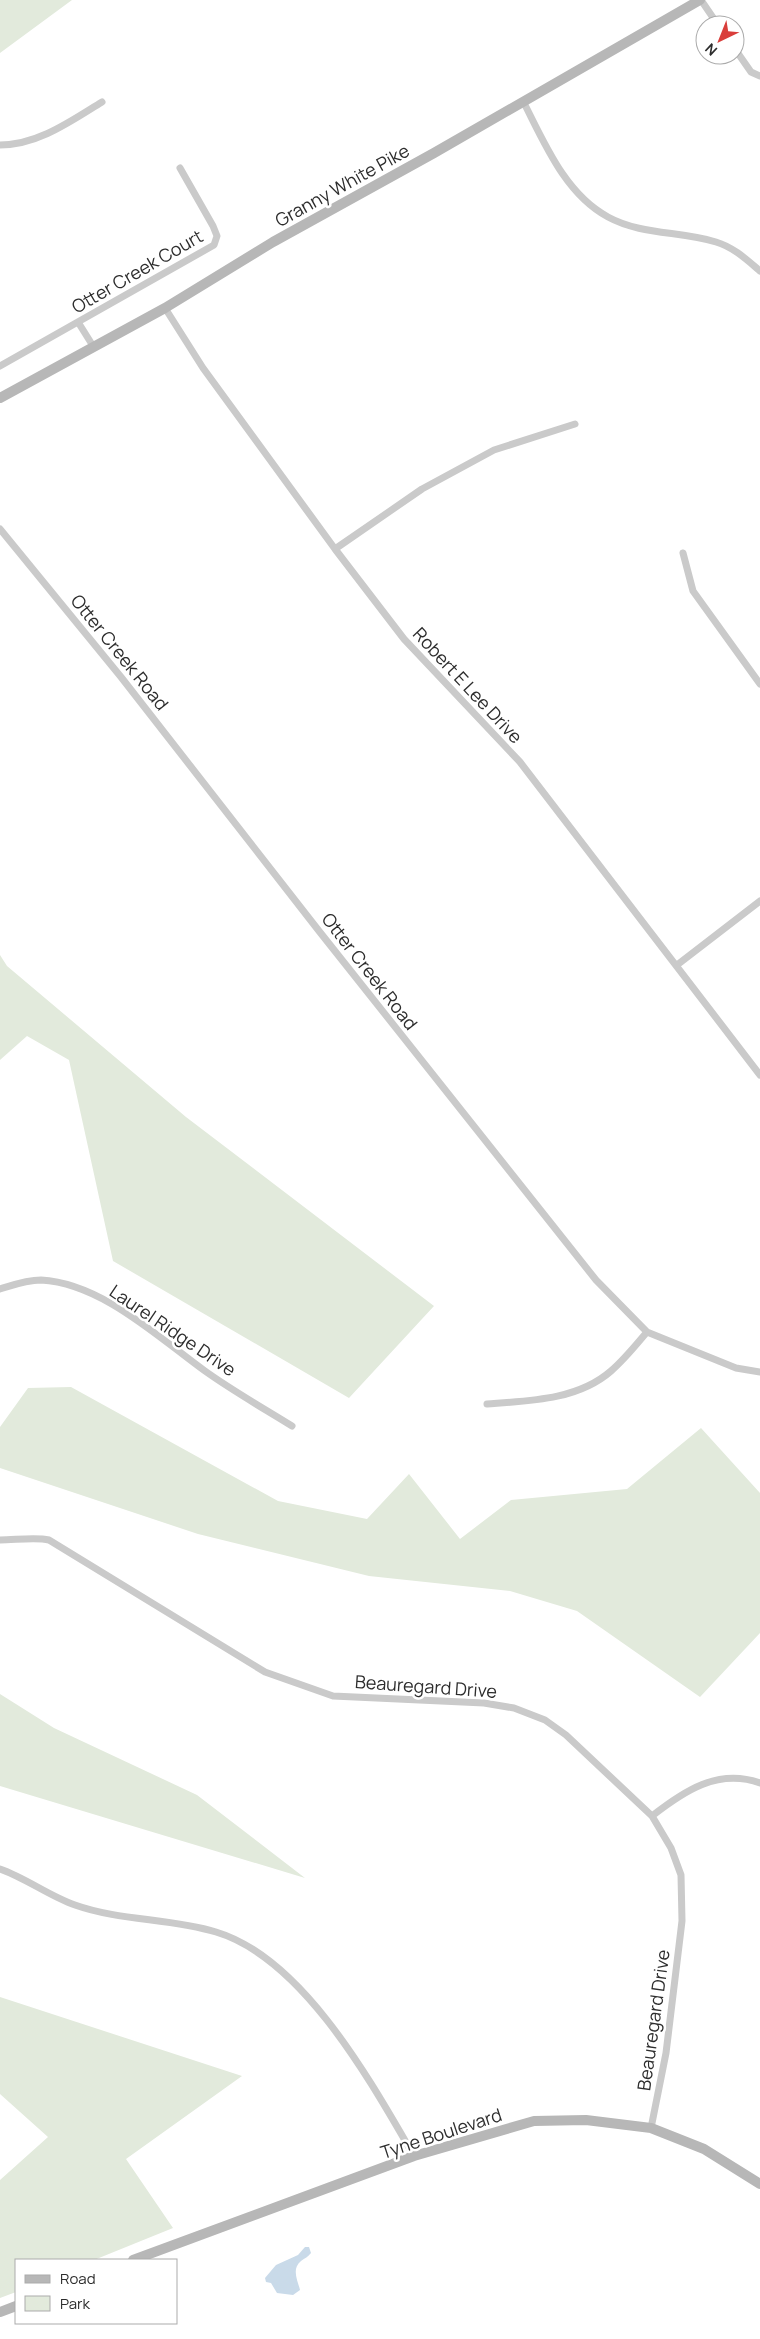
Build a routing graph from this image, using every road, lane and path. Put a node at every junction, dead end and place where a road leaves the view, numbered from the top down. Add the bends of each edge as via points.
1 (700, 0) edge
2 (711, 15) edge
3 (745, 63) edge
4 (760, 76) edge
5 (523, 101) junction
6 (102, 102) dead end
7 (0, 145) edge
8 (180, 168) dead end
9 (760, 271) edge
10 (165, 308) junction
11 (78, 322) junction
12 (93, 346) junction
13 (0, 366) edge
14 (0, 398) edge
15 (575, 424) dead end
16 (0, 528) edge
17 (335, 549) junction
18 (683, 553) dead end
19 (760, 684) edge
20 (760, 901) edge
21 (677, 965) junction
22 (760, 1075) edge
23 (0, 1289) edge
24 (647, 1332) junction
25 (760, 1372) edge
26 (487, 1404) dead end
27 (292, 1426) dead end
28 (0, 1540) edge
29 (760, 1783) edge
30 (652, 1816) junction
31 (0, 1869) edge
32 (651, 2128) junction
33 (414, 2156) junction
34 (760, 2184) edge
35 (136, 2259) edge
36 (15, 2306) edge
37 (0, 2312) edge

1 - 2 street
1 - 5 main road, Granny White Pike
3 - 4 street via 751,72
5 - 9 street via 568,182 595,209 638,228 716,242 738,252
5 - 10 main road, Granny White Pike via 273,242
6 - 7 street via 39,137 18,144
8 - 11 street, Otter Creek Court via 215,231 214,245
10 - 12 main road, Granny White Pike
10 - 17 street, Robert E Lee Drive via 196,358
11 - 12 street
11 - 13 street, Otter Creek Court
12 - 14 main road, Granny White Pike
15 - 17 street via 494,450 422,489
16 - 24 street, Otter Creek Road via 140,700 596,1280
17 - 21 street, Robert E Lee Drive via 404,639 520,762
18 - 19 street via 693,591
20 - 21 street
21 - 22 street, Robert E Lee Drive
23 - 27 street, Laurel Ridge Drive via 18,1282 39,1280 62,1283 104,1299 219,1381
24 - 25 street, Otter Creek Road via 736,1368
24 - 26 street via 611,1372 580,1392
28 - 30 street, Beauregard Drive via 49,1540 265,1672 289,1682 333,1696 491,1704 514,1708 545,1720 566,1735
29 - 30 street via 726,1777 701,1783
30 - 32 street, Beauregard Drive via 671,1848 681,1875 682,1921 666,2053
31 - 33 street via 74,1905 121,1917 185,1924 217,1932 258,1952 301,1989 363,2068
32 - 33 main road, Tyne Boulevard via 586,2120 534,2121
32 - 34 main road, Tyne Boulevard via 704,2150
33 - 35 main road, Tyne Boulevard
36 - 37 main road

